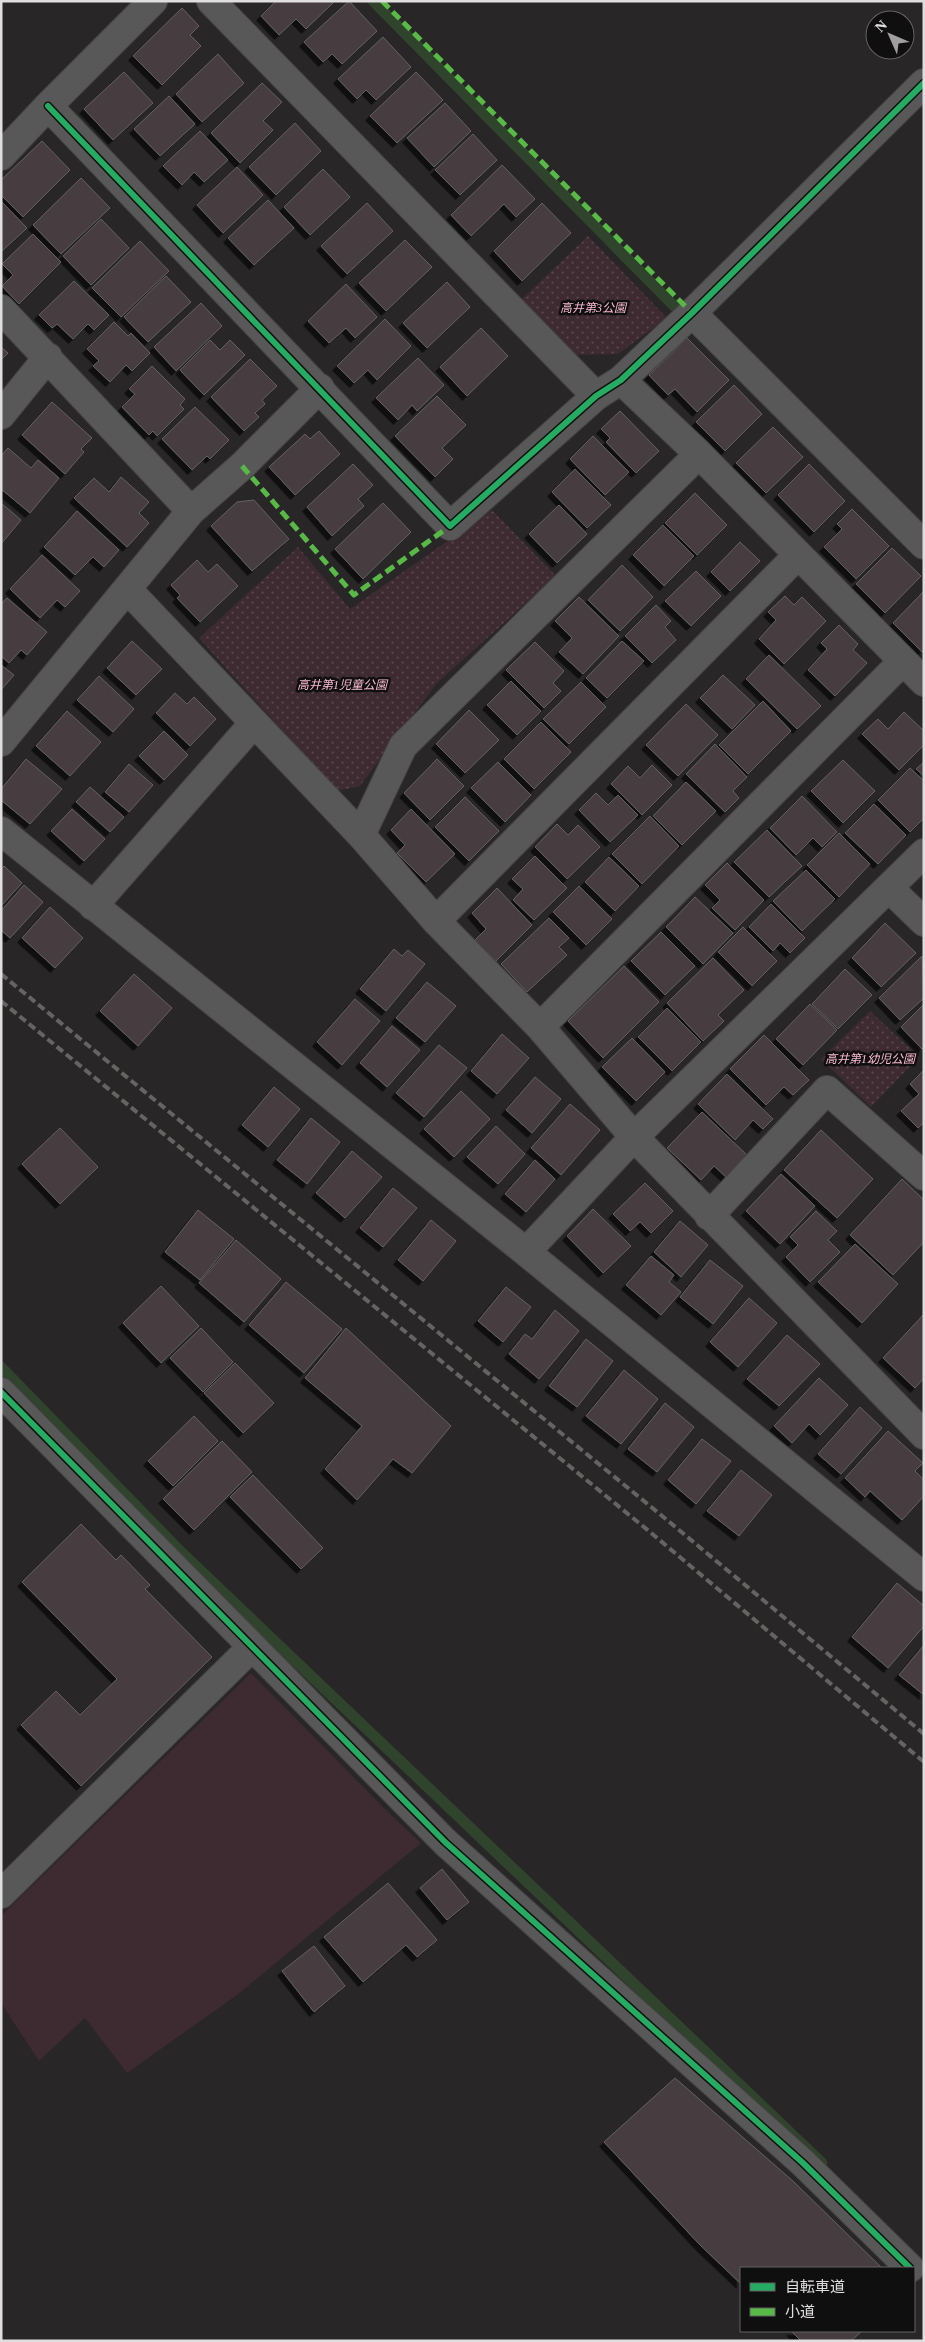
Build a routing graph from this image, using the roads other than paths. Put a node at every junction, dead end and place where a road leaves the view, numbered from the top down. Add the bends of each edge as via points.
1 (153, 1) edge
2 (211, 1) edge
3 (924, 83) edge
4 (48, 106) junction
5 (1, 156) edge
6 (1, 309) edge
7 (692, 313) junction
8 (48, 357) junction
9 (621, 380) junction
10 (320, 388) junction
11 (596, 396) junction
12 (1, 416) edge
13 (699, 454) junction
14 (192, 511) junction
15 (924, 545) edge
16 (797, 556) junction
17 (128, 590) junction
18 (903, 662) junction
19 (924, 682) edge
20 (254, 723) junction
21 (1, 742) edge
22 (1, 831) edge
23 (361, 835) junction
24 (924, 853) edge
25 (889, 888) junction
26 (93, 906) junction
27 (436, 920) junction
28 (924, 922) edge
29 (540, 1027) junction
30 (634, 1137) junction
31 (924, 1176) edge
32 (709, 1216) junction
33 (526, 1252) junction
34 (1, 1392) edge
35 (924, 1435) edge
36 (924, 1577) edge
37 (252, 1647) junction
38 (1, 1894) edge
39 (909, 2267) edge
40 (915, 2273) edge
41 (924, 2282) edge

1 - 4 street
2 - 11 street
3 - 7 street
4 - 5 street
4 - 10 street
6 - 8 street
7 - 9 street
7 - 15 street
8 - 12 street
8 - 14 street
9 - 11 street
9 - 13 street
10 - 11 street via 450,526
10 - 14 street
13 - 16 street
13 - 23 street via 404,746
14 - 17 street
16 - 18 street
16 - 27 street
17 - 20 street
17 - 21 street
18 - 19 street
18 - 29 street
20 - 23 street
20 - 26 street
22 - 26 street
23 - 27 street
24 - 25 street
25 - 28 street
25 - 30 street
26 - 33 street
27 - 29 street
29 - 30 street
30 - 32 street
30 - 33 street
31 - 32 street via 828,1090
32 - 35 street
33 - 36 street
34 - 37 street
37 - 38 street
37 - 39 street via 444,1842 803,2163
40 - 41 street

